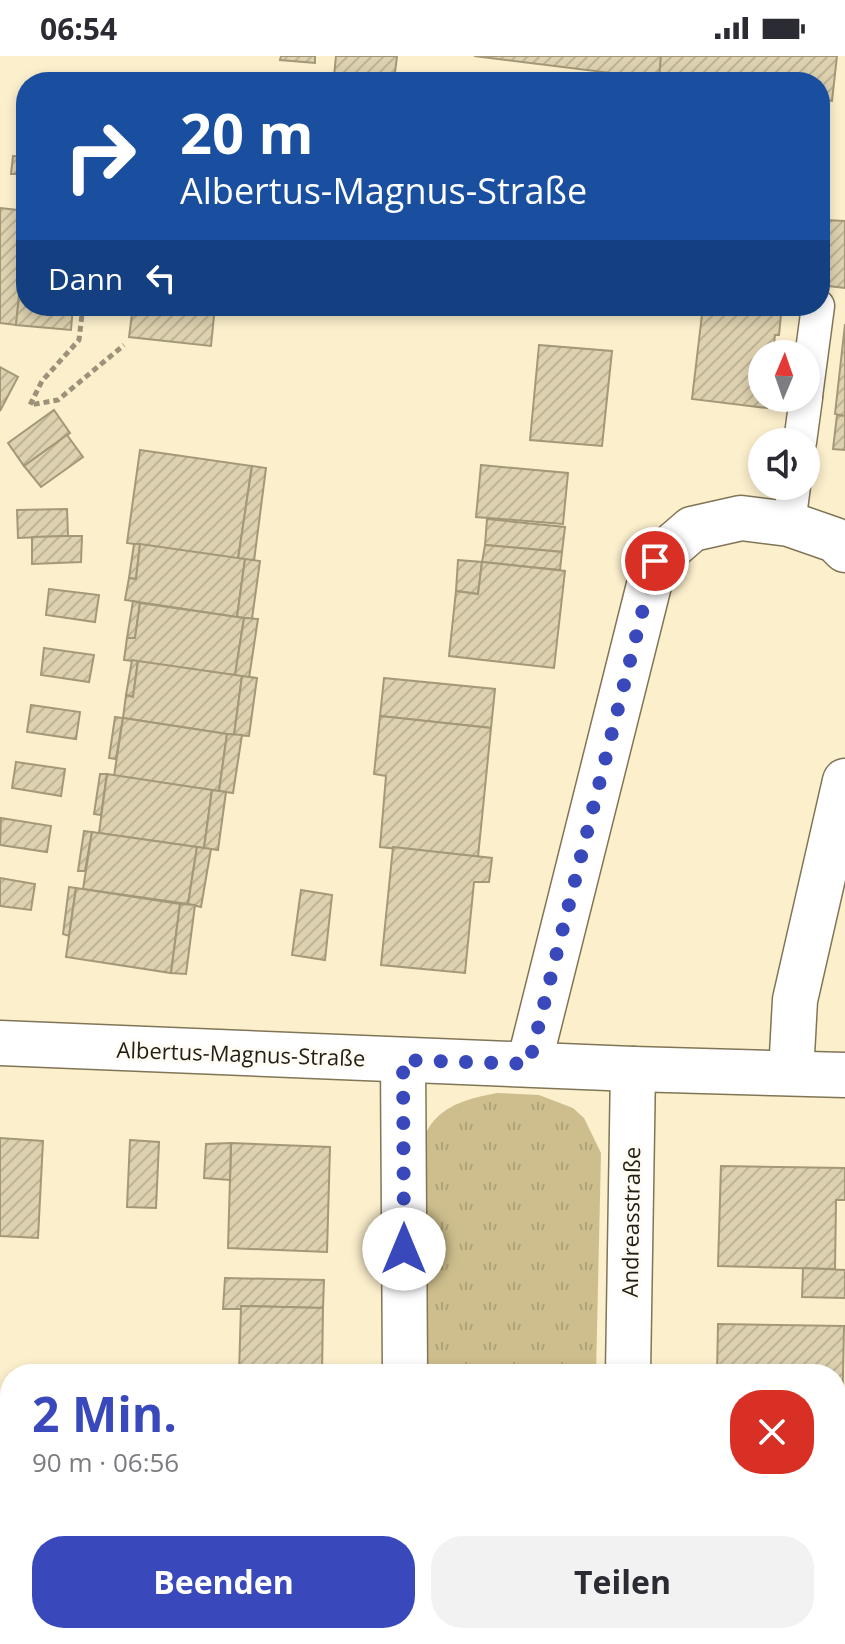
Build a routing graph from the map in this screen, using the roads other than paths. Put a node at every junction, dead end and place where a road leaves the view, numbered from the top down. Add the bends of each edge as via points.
1 (817, 316) edge
2 (814, 340) edge
3 (792, 505) edge
4 (845, 550) edge
5 (845, 781) edge
6 (0, 1043) edge
7 (403, 1060) junction
8 (529, 1064) junction
9 (633, 1069) junction
10 (791, 1073) junction
11 (845, 1075) edge
12 (405, 1364) edge
13 (628, 1364) edge

1 - 2 lane
3 - 4 street
3 - 8 street via 692,529 655,561
5 - 10 street via 795,1000
6 - 7 street, Albertus-Magnus-Straße
7 - 8 street, Albertus-Magnus-Straße
7 - 12 street
8 - 9 street, Albertus-Magnus-Straße
9 - 10 street, Albertus-Magnus-Straße
9 - 13 street, Andreasstraße
10 - 11 street, Albertus-Magnus-Straße

